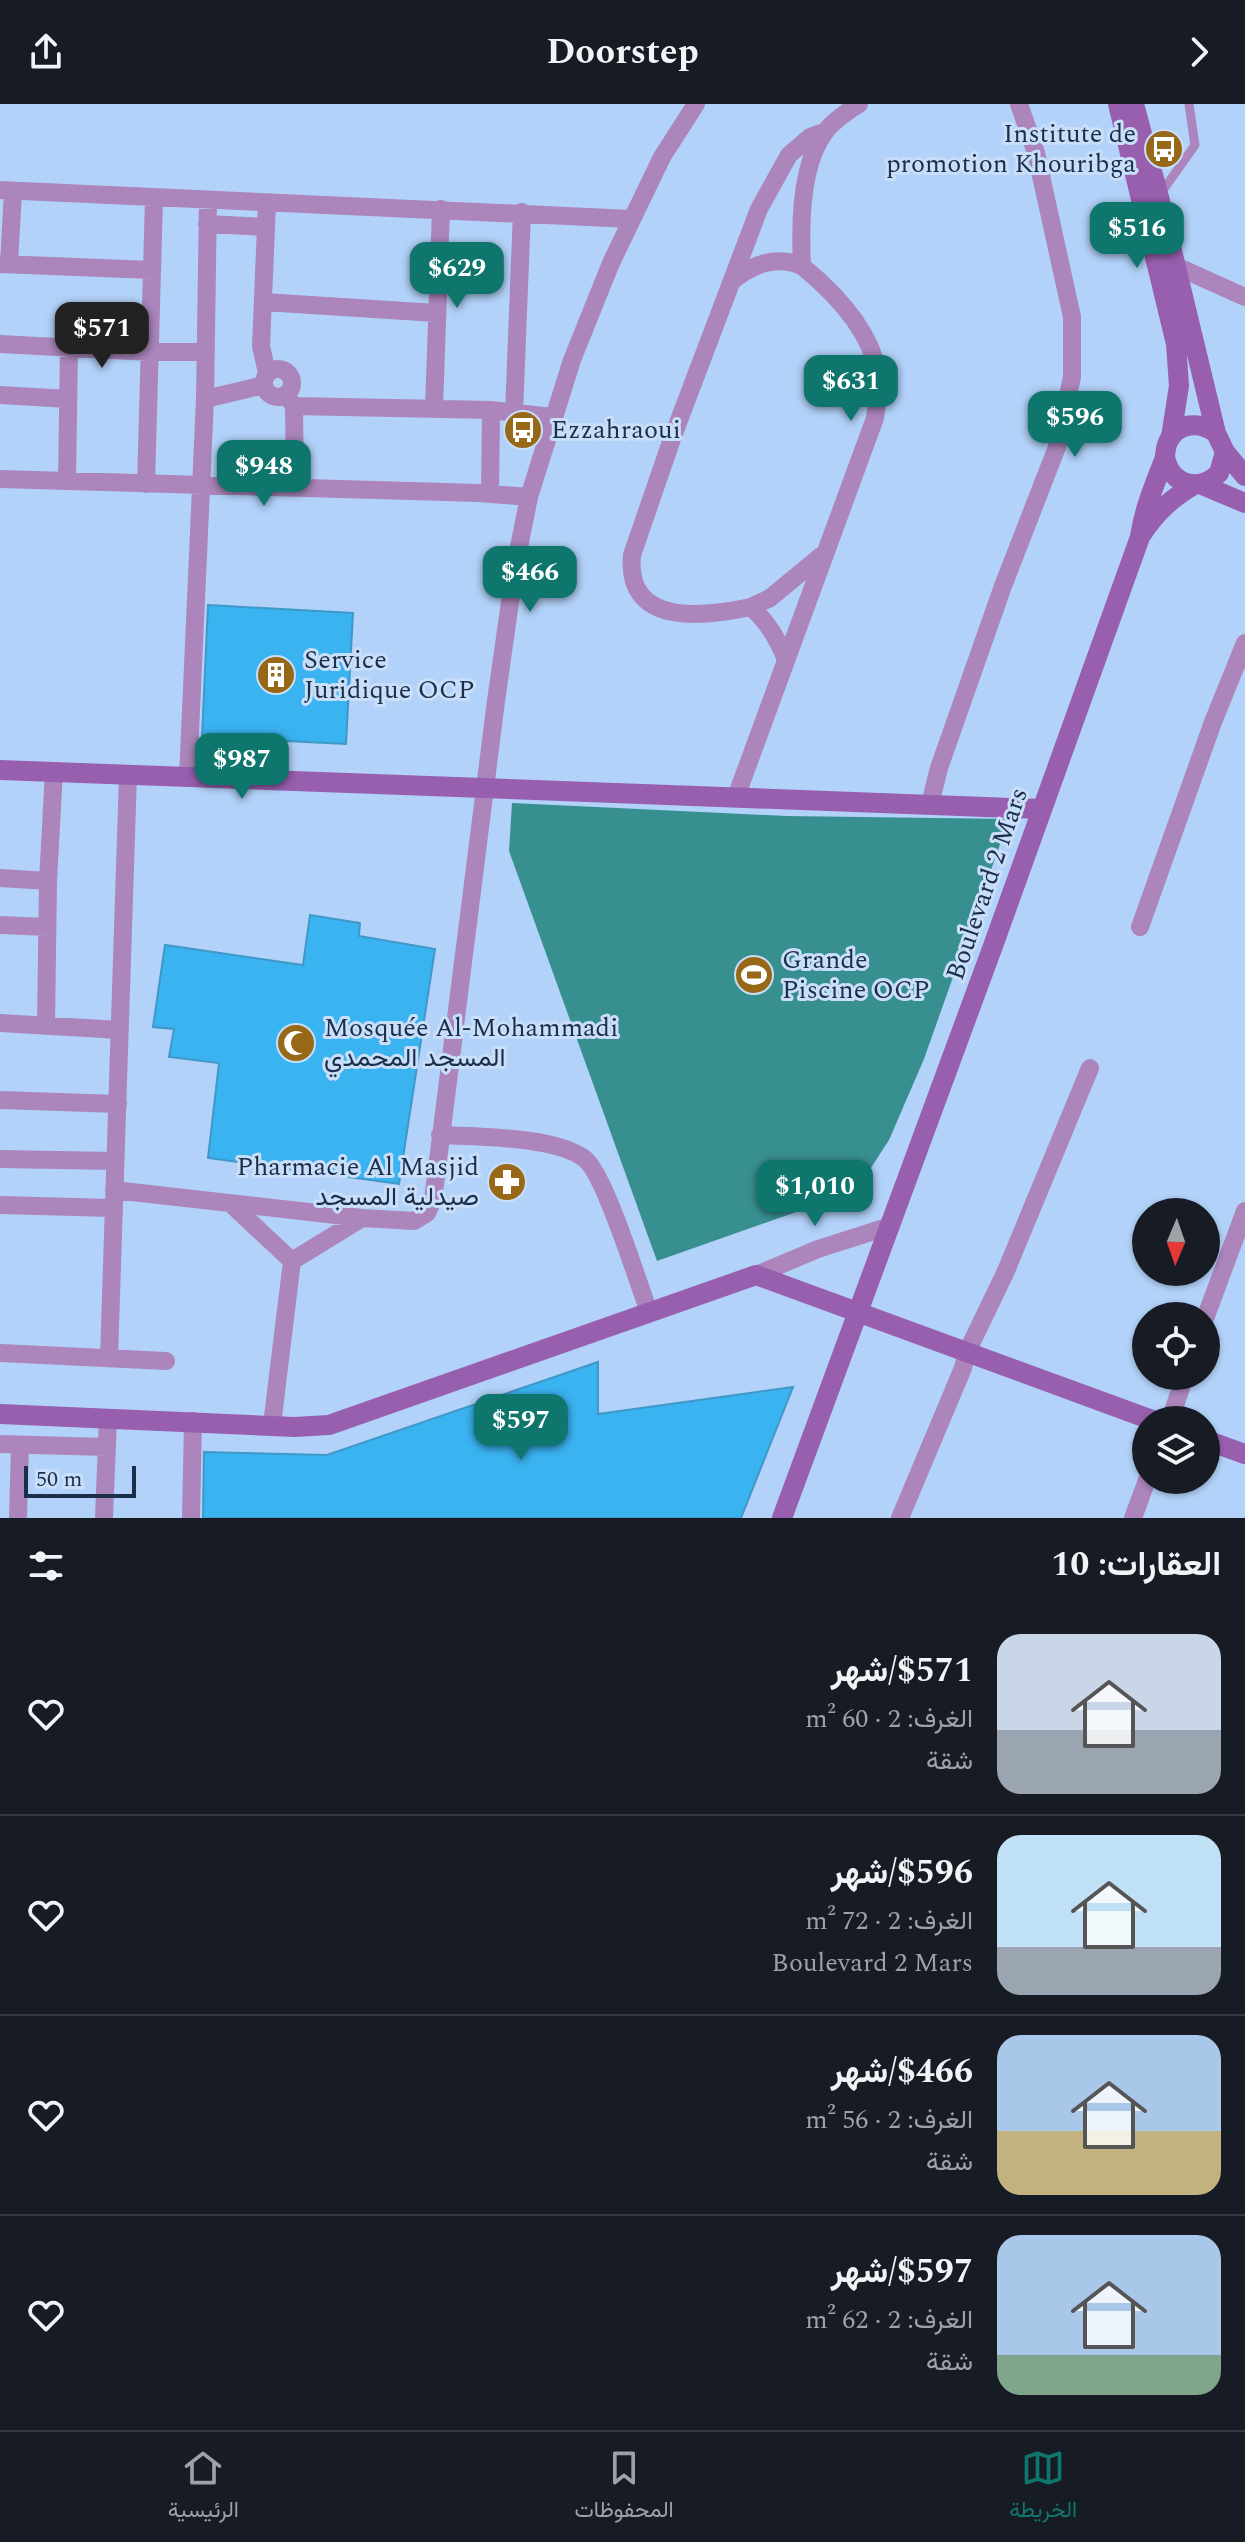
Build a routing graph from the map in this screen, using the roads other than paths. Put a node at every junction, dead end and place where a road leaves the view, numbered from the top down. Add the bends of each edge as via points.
1 (696, 104) edge
2 (859, 104) edge
3 (1019, 104) edge
4 (1118, 104) edge
5 (1134, 104) edge
6 (1189, 104) edge
7 (824, 132) junction
8 (7, 191) edge
9 (1159, 197) junction
10 (154, 199) junction
11 (208, 201) junction
12 (267, 203) junction
13 (441, 209) junction
14 (522, 212) junction
15 (631, 219) junction
16 (207, 224) junction
17 (266, 227) junction
18 (4, 264) edge
19 (802, 266) junction
20 (1176, 266) junction
21 (152, 270) junction
22 (731, 282) junction
23 (1245, 297) edge
24 (264, 302) junction
25 (436, 313) junction
26 (0, 344) edge
27 (69, 347) junction
28 (150, 352) junction
29 (205, 352) junction
30 (266, 379) junction
31 (0, 395) edge
32 (68, 399) junction
33 (205, 399) junction
34 (290, 400) junction
35 (434, 408) junction
36 (491, 410) junction
37 (514, 413) junction
38 (552, 417) junction
39 (1171, 437) junction
40 (1220, 443) junction
41 (1165, 457) junction
42 (1245, 476) edge
43 (0, 479) edge
44 (67, 481) junction
45 (146, 484) junction
46 (1197, 484) junction
47 (201, 485) junction
48 (295, 487) junction
49 (490, 494) junction
50 (529, 497) junction
51 (1245, 503) edge
52 (1140, 537) junction
53 (823, 554) junction
54 (751, 607) junction
55 (1245, 643) edge
56 (786, 660) junction
57 (0, 770) edge
58 (54, 771) junction
59 (128, 775) junction
60 (188, 777) junction
61 (486, 787) junction
62 (736, 797) junction
63 (930, 804) junction
64 (1041, 809) junction
65 (0, 878) edge
66 (48, 881) junction
67 (0, 925) edge
68 (47, 927) junction
69 (1140, 927) dead end
70 (0, 1023) edge
71 (46, 1026) junction
72 (120, 1030) junction
73 (1090, 1068) dead end
74 (0, 1100) edge
75 (118, 1104) junction
76 (440, 1135) junction
77 (0, 1159) edge
78 (115, 1161) junction
79 (113, 1199) junction
80 (231, 1204) junction
81 (0, 1205) edge
82 (1245, 1211) edge
83 (362, 1218) junction
84 (890, 1226) junction
85 (292, 1261) junction
86 (756, 1275) junction
87 (1211, 1302) edge
88 (649, 1312) junction
89 (858, 1312) junction
90 (967, 1352) junction
91 (0, 1353) edge
92 (109, 1358) junction
93 (166, 1361) dead end
94 (1132, 1413) edge
95 (0, 1414) edge
96 (108, 1418) junction
97 (193, 1421) junction
98 (272, 1425) junction
99 (0, 1444) edge
100 (20, 1445) junction
101 (1220, 1445) edge
102 (106, 1447) junction
103 (1245, 1454) edge
104 (1142, 1494) edge
105 (18, 1518) edge
106 (104, 1518) edge
107 (191, 1518) edge
108 (782, 1518) edge
109 (900, 1518) edge
110 (1133, 1518) edge

1 - 15 street via 673,136
2 - 7 street
3 - 63 street via 1036,153 1072,317 1072,377 1057,447
4 - 39 street via 1176,344 1179,386
5 - 9 street
6 - 9 lane via 1195,145
7 - 19 street via 803,192
7 - 22 street via 798,145 781,167
8 - 10 street
8 - 18 street
9 - 20 street
10 - 11 street
10 - 21 street
11 - 12 street
11 - 16 street
12 - 13 street
12 - 17 street
13 - 14 street
13 - 25 street
14 - 15 street
14 - 37 street
15 - 38 street
16 - 17 street
16 - 29 street
17 - 24 street
18 - 21 street
19 - 22 street via 768,261
19 - 53 street via 838,298 867,343 878,376 875,418
20 - 23 street
20 - 40 street
21 - 28 street
22 - 54 street via 631,568 638,591 665,611 704,614
24 - 25 street
24 - 30 street via 261,346
25 - 35 street
26 - 27 street
27 - 28 street
27 - 32 street
28 - 29 street
28 - 45 street
29 - 33 street
30 - 33 street
30 - 34 street via 281,369 290,375
31 - 32 street
32 - 44 street
33 - 47 street
34 - 35 street
34 - 48 street
35 - 36 street
36 - 37 street
36 - 49 street
37 - 38 street
38 - 50 street
39 - 40 street via 1189,425 1203,426
39 - 41 street
40 - 42 street
40 - 46 street via 1219,473
41 - 46 street via 1174,476
41 - 52 street via 1146,504
43 - 44 street
44 - 45 street
45 - 47 street
46 - 51 street
46 - 52 street via 1163,507
47 - 48 street
47 - 60 street
48 - 49 street
49 - 50 street
50 - 61 street
52 - 64 street, Boulevard 2 Mars
53 - 54 street via 770,598
53 - 56 street
54 - 56 street via 778,639
55 - 69 street
56 - 62 street
57 - 58 street
58 - 59 street
58 - 66 street
59 - 60 street
59 - 72 street
60 - 61 street
61 - 62 street
61 - 76 street
62 - 63 street
63 - 64 street
64 - 84 street, Boulevard 2 Mars
65 - 66 street
66 - 68 street
67 - 68 street
68 - 71 street
70 - 71 street
71 - 72 street
72 - 75 street
73 - 90 street
74 - 75 street
75 - 78 street
76 - 83 street via 427,1213 414,1221
76 - 88 street via 551,1145 584,1158 603,1187
77 - 78 street
78 - 79 street
79 - 80 street
79 - 81 street
79 - 92 street
80 - 83 street
80 - 85 street
82 - 87 street
83 - 85 street
84 - 86 street
84 - 89 street, Boulevard 2 Mars
85 - 98 street
86 - 88 street
86 - 89 street
88 - 98 street via 351,1419 315,1427
89 - 90 street
89 - 108 street, Boulevard 2 Mars
90 - 94 street
90 - 109 street
91 - 92 street
92 - 93 street
95 - 96 street
96 - 97 street
96 - 102 street
97 - 98 street
97 - 107 street
99 - 100 street
100 - 102 street
100 - 105 street
101 - 103 street
102 - 106 street
104 - 110 street

